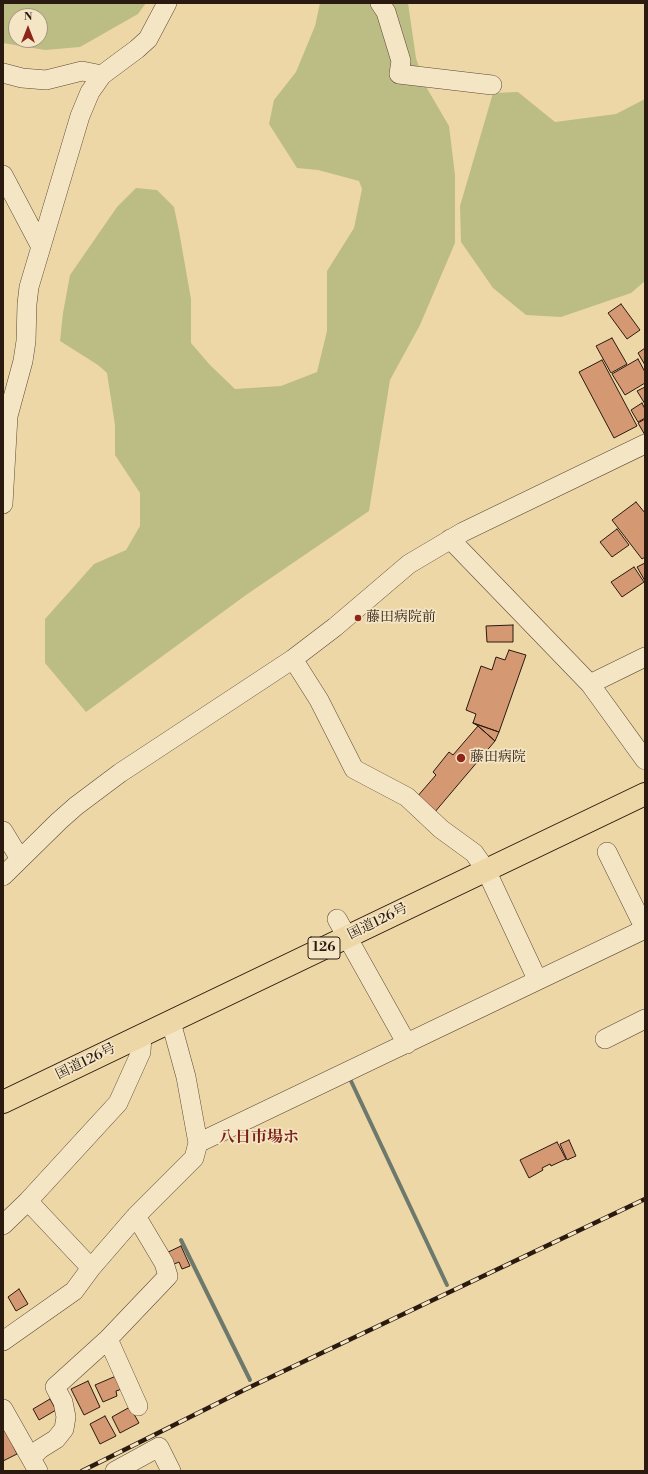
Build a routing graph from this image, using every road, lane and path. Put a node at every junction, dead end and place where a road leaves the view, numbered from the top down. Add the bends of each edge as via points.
1 (167, 3) edge
2 (380, 3) edge
3 (3, 73) edge
4 (102, 76) junction
5 (492, 86) dead end
6 (3, 175) edge
7 (41, 247) junction
8 (5, 423) edge
9 (645, 444) edge
10 (3, 504) edge
11 (450, 539) junction
12 (645, 658) edge
13 (293, 659) junction
14 (590, 684) junction
15 (645, 760) edge
16 (645, 794) edge
17 (3, 831) edge
18 (607, 852) dead end
19 (20, 859) junction
20 (486, 870) junction
21 (3, 876) edge
22 (343, 928) junction
23 (645, 929) edge
24 (537, 980) junction
25 (645, 1019) edge
26 (171, 1022) junction
27 (142, 1034) junction
28 (605, 1039) dead end
29 (407, 1044) junction
30 (3, 1102) edge
31 (198, 1143) junction
32 (28, 1201) junction
33 (136, 1216) junction
34 (3, 1225) edge
35 (91, 1268) junction
36 (108, 1339) junction
37 (3, 1341) edge
38 (138, 1406) dead end
39 (3, 1409) edge
40 (34, 1465) edge
41 (115, 1471) edge
42 (172, 1471) edge

1 - 4 street via 148,39
2 - 5 street via 386,12 401,61 399,74
3 - 4 street via 46,80 82,71
4 - 7 street via 90,92 80,116
6 - 7 street
7 - 8 street via 29,287 23,361
8 - 10 street
9 - 11 street
11 - 13 street via 409,564
11 - 14 street
12 - 14 street
13 - 19 street via 76,806
13 - 20 street via 319,700 354,769 407,797 441,829 474,853
14 - 15 street
16 - 20 highway, 国道126号 / 126
17 - 19 street
18 - 23 street
19 - 21 street
20 - 22 highway, 国道126号 / 126
20 - 24 street
22 - 26 highway, 国道126号 / 126
22 - 29 street
23 - 24 street
24 - 29 street
25 - 28 street
26 - 27 highway, 国道126号 / 126
26 - 31 street via 186,1077
27 - 30 highway, 国道126号 / 126
27 - 32 street via 141,1052 118,1103
29 - 31 street
31 - 33 street via 194,1158
32 - 34 street
32 - 35 street
33 - 35 street
33 - 36 street via 164,1263 168,1276
35 - 37 street via 74,1291
36 - 38 street
36 - 40 street via 55,1387 63,1402 66,1417 64,1429 56,1439 40,1449
39 - 40 street
41 - 42 street via 159,1448

